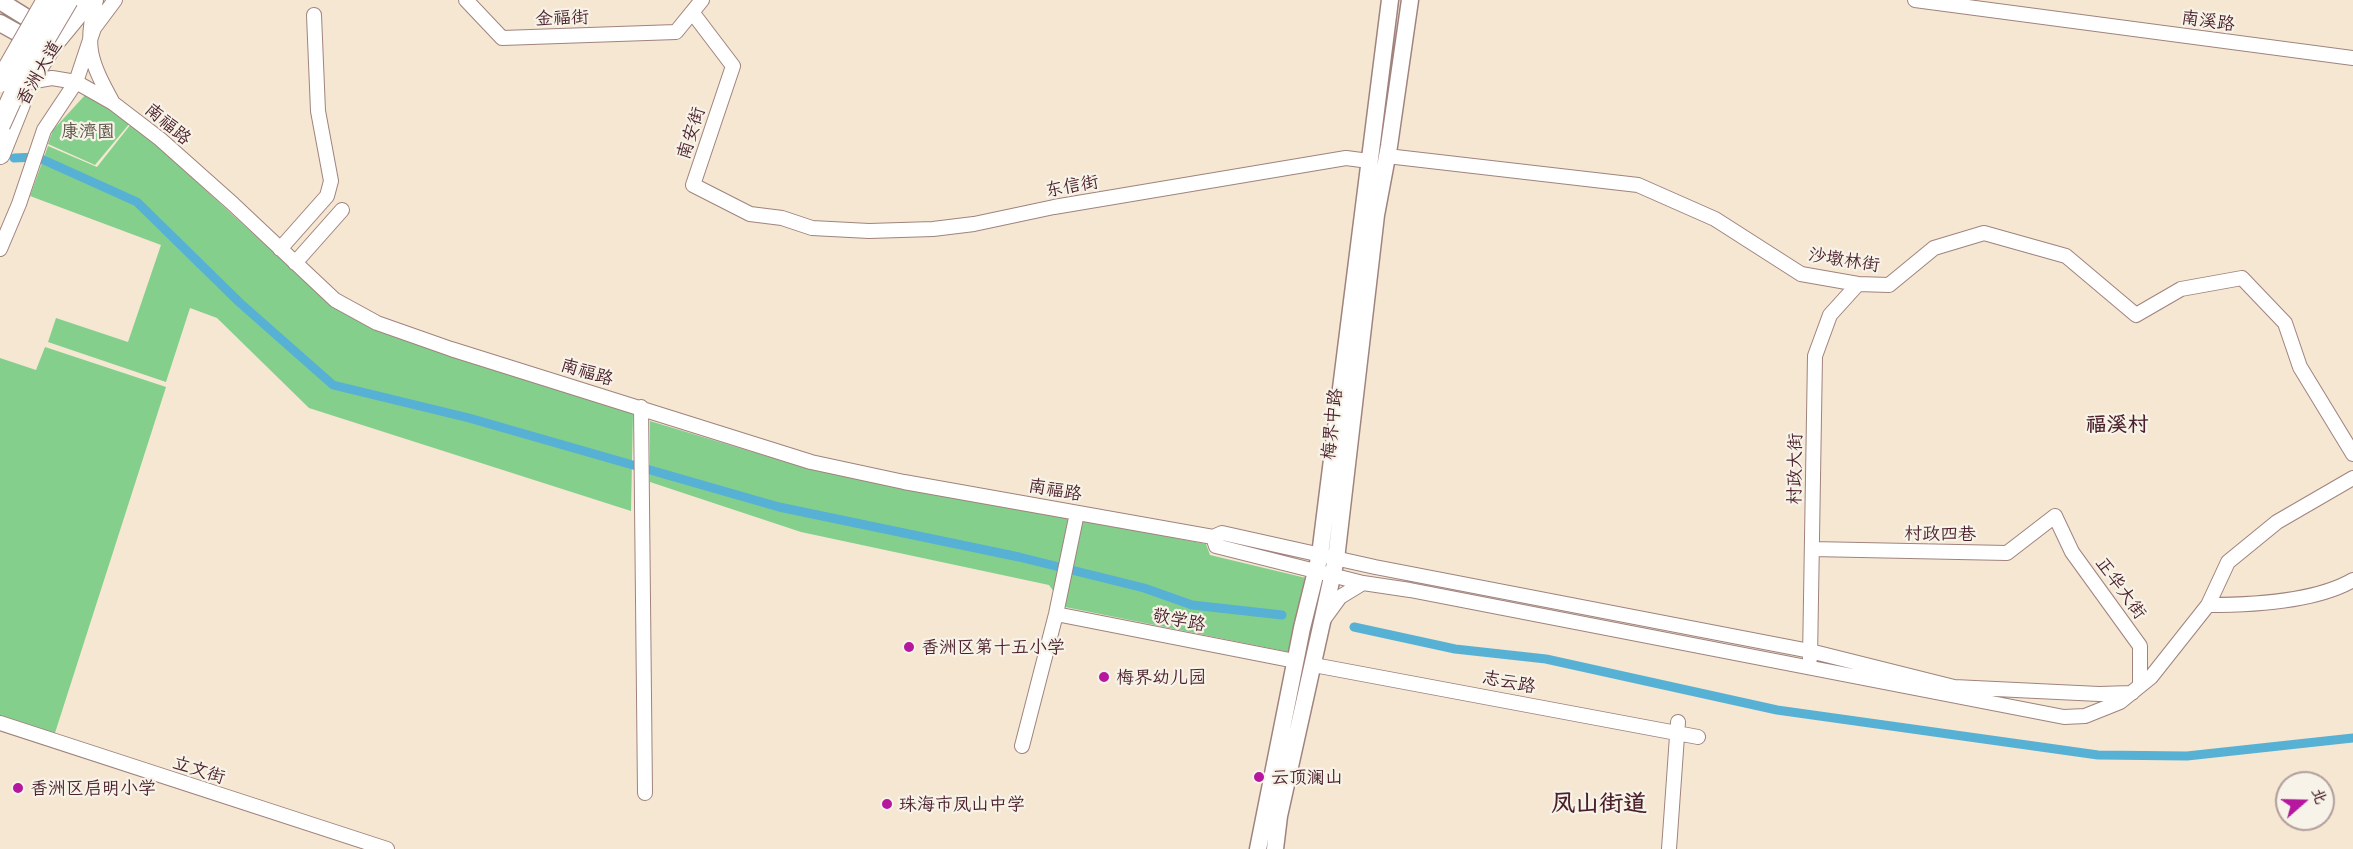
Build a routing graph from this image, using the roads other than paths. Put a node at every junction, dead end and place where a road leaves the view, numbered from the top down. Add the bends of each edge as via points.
1 (47, 0) edge
2 (55, 0) edge
3 (69, 0) edge
4 (89, 0) edge
5 (96, 0) edge
6 (115, 0) edge
7 (466, 0) edge
8 (702, 0) edge
9 (1390, 0) edge
10 (1410, 0) edge
11 (1915, 0) edge
12 (0, 1) edge
13 (692, 12) junction
14 (314, 15) dead end
15 (0, 23) edge
16 (30, 30) junction
17 (54, 43) junction
18 (88, 43) junction
19 (2353, 58) edge
20 (0, 71) edge
21 (0, 82) edge
22 (29, 82) junction
23 (76, 82) junction
24 (113, 103) junction
25 (0, 125) edge
26 (0, 154) edge
27 (1387, 156) junction
28 (1369, 161) junction
29 (342, 210) dead end
30 (782, 218) joint
31 (0, 249) edge
32 (280, 249) junction
33 (295, 263) junction
34 (1858, 284) junction
35 (641, 407) junction
36 (2353, 454) edge
37 (2353, 477) edge
38 (1077, 513) junction
39 (2055, 516) joint
40 (1213, 537) junction
41 (1812, 549) junction
42 (1320, 555) junction
43 (1336, 559) junction
44 (1316, 572) junction
45 (1333, 576) junction
46 (2353, 580) edge
47 (1363, 583) junction
48 (2208, 605) junction
49 (1056, 614) junction
50 (1324, 619) junction
51 (1810, 651) junction
52 (1295, 661) junction
53 (1314, 665) junction
54 (1810, 667) junction
55 (2136, 689) junction
56 (1289, 692) junction
57 (1307, 695) junction
58 (0, 723) edge
59 (1677, 728) junction
60 (1698, 737) dead end
61 (1022, 746) dead end
62 (645, 793) dead end
63 (387, 849) edge
64 (1258, 849) edge
65 (1275, 849) edge
66 (1670, 849) edge

1 - 21 highway, bridge
2 - 16 highway, 香洲大道
3 - 25 highway, bridge via 19,83
4 - 17 highway, 香洲大道
5 - 18 street
6 - 18 street
7 - 13 street, 金福街 via 502,38 676,32
8 - 13 street
9 - 28 main road, 梅界中路
10 - 27 main road, 梅界中路
11 - 19 street, 南溪路
12 - 16 main road
13 - 30 street, 南安街 via 733,66 693,185 750,214
14 - 32 street via 318,111 331,181 327,196
15 - 16 main road
16 - 17 main road
16 - 20 highway, 香洲大道
17 - 22 highway, 香洲大道
18 - 23 street
18 - 24 street via 96,71
22 - 23 street, 南福路 via 52,78
22 - 26 highway, 香洲大道
23 - 24 street, 南福路
23 - 31 street via 44,130
24 - 32 street, 南福路 via 168,146
27 - 34 street, 沙墩林街 via 1638,185 1715,219 1801,274
27 - 43 main road, 梅界中路 via 1376,215
28 - 30 street, 东信街 via 1346,158 933,229 812,228
28 - 42 main road, 梅界中路
29 - 33 street
32 - 33 street, 南福路
33 - 35 street, 南福路 via 335,300 377,323
34 - 36 street, 沙墩林街 via 1889,285 1934,248 1984,233 2066,256 2136,315 2181,289 2242,278 2284,323 2300,367
34 - 41 street, 村政大街 via 1830,315 1815,356
35 - 38 street, 南福路 via 811,462
35 - 62 street
37 - 48 street via 2277,522 2228,562
38 - 40 street, 南福路
38 - 49 street
39 - 41 street, 村政四巷 via 2007,553
39 - 55 street, 正华大街 via 2072,552 2140,646
40 - 42 street via 1222,533
40 - 44 street via 1216,546
41 - 51 street, 村政大街
42 - 43 street
42 - 44 main road, 梅界中路
43 - 45 main road, 梅界中路
43 - 51 street
44 - 45 street
44 - 52 main road, 梅界中路
45 - 47 street
45 - 50 main road, 梅界中路
46 - 48 street via 2268,603
47 - 50 street via 1340,597
47 - 54 street
48 - 55 street via 2151,677
49 - 52 street, 敬学路
49 - 61 street
50 - 53 main road, 梅界中路
51 - 54 street, 村政大街
51 - 55 street via 1953,687 2099,694
52 - 56 main road, 梅界中路
53 - 57 main road, 梅界中路
53 - 59 street, 志云路
54 - 55 street via 2064,717 2085,716 2120,702
56 - 57 street
56 - 64 main road, 梅界中路
57 - 65 main road, 梅界中路
58 - 63 street, 立文街
59 - 60 street, 志云路
59 - 66 street

